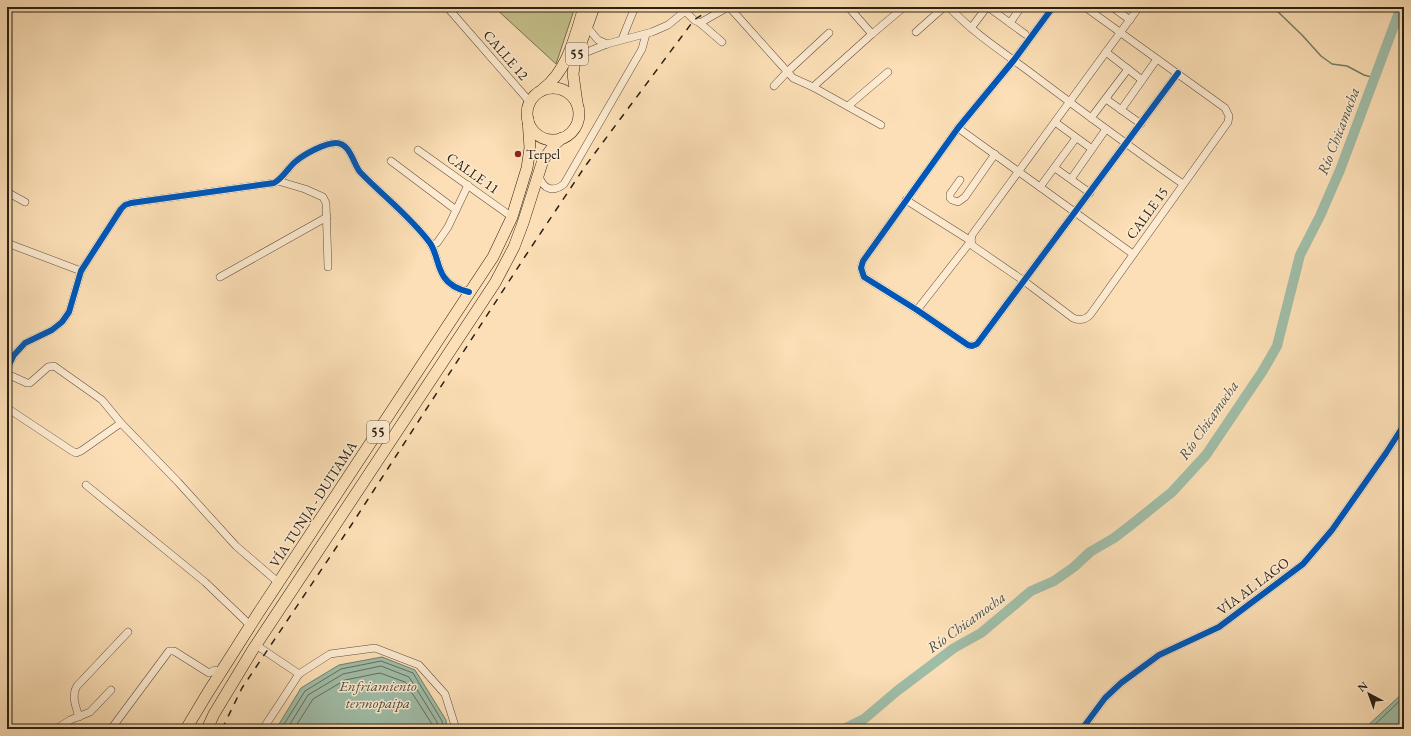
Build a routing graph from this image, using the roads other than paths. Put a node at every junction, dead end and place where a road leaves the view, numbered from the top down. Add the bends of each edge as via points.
1 (447, 7) edge
2 (584, 7) edge
3 (594, 7) edge
4 (635, 7) edge
5 (904, 7) edge
6 (948, 7) edge
7 (987, 7) edge
8 (1021, 7) edge
9 (1053, 7) edge
10 (1085, 7) edge
11 (1112, 7) edge
12 (1139, 7) edge
13 (850, 8) edge
14 (688, 9) edge
15 (1130, 20) junction
16 (700, 23) junction
17 (1010, 23) junction
18 (587, 27) junction
19 (971, 28) junction
20 (916, 32) dead end
21 (1120, 32) junction
22 (829, 33) dead end
23 (646, 34) junction
24 (872, 34) junction
25 (1025, 34) dead end
26 (622, 39) junction
27 (722, 42) dead end
28 (607, 44) junction
29 (1106, 52) junction
30 (1158, 59) junction
31 (576, 60) junction
32 (1014, 60) junction
33 (1128, 69) junction
34 (787, 72) junction
35 (888, 72) dead end
36 (1178, 73) junction
37 (1142, 80) junction
38 (774, 86) dead end
39 (813, 87) junction
40 (541, 91) junction
41 (1106, 99) junction
42 (530, 102) junction
43 (1069, 102) junction
44 (577, 103) junction
45 (848, 106) junction
46 (1121, 110) junction
47 (1091, 118) junction
48 (528, 119) junction
49 (1054, 122) junction
50 (1141, 124) junction
51 (881, 125) dead end
52 (958, 128) junction
53 (1106, 129) junction
54 (562, 138) junction
55 (1076, 138) junction
56 (1126, 144) junction
57 (1092, 149) junction
58 (418, 150) dead end
59 (995, 154) junction
60 (391, 160) dead end
61 (1055, 168) junction
62 (1018, 172) junction
63 (539, 176) junction
64 (1071, 179) junction
65 (960, 180) dead end
66 (278, 181) junction
67 (1183, 184) junction
68 (468, 185) junction
69 (1040, 187) junction
70 (7, 192) edge
71 (1090, 194) junction
72 (906, 200) junction
73 (25, 202) dead end
74 (456, 210) junction
75 (1075, 213) junction
76 (327, 217) junction
77 (512, 217) junction
78 (971, 241) junction
79 (7, 243) edge
80 (432, 245) junction
81 (1133, 254) junction
82 (328, 267) dead end
83 (81, 271) junction
84 (220, 277) dead end
85 (1024, 281) junction
86 (469, 292) junction
87 (917, 310) junction
88 (7, 369) edge
89 (7, 374) edge
90 (7, 408) edge
91 (121, 423) junction
92 (1404, 425) edge
93 (86, 485) dead end
94 (279, 583) junction
95 (251, 626) junction
96 (128, 632) dead end
97 (256, 645) junction
98 (221, 673) junction
99 (298, 674) junction
100 (111, 690) dead end
101 (79, 717) junction
102 (56, 729) edge
103 (111, 729) edge
104 (186, 729) edge
105 (207, 729) edge
106 (263, 729) edge
107 (456, 729) edge
108 (1082, 729) edge

1 - 42 street, CALLE 12
2 - 40 highway, 55 via 563,66 551,83
3 - 18 highway, 55
4 - 26 street
5 - 24 street
6 - 19 street
6 - 20 street
7 - 17 street
7 - 19 street
8 - 17 street
9 - 32 street
10 - 21 street
11 - 15 street
12 - 15 street
13 - 24 street
14 - 16 street via 694,20
14 - 23 street via 668,25
15 - 21 street
16 - 27 street
16 - 34 street via 728,7
17 - 25 street
18 - 28 street via 598,40
18 - 31 highway, 55
19 - 32 street
21 - 29 street
21 - 30 street
22 - 34 street
23 - 26 street
23 - 63 street via 642,49 564,184 557,189 547,188 540,182
24 - 39 street
26 - 28 street
28 - 31 street via 587,52
29 - 33 street
29 - 43 street
30 - 36 street
30 - 37 street
31 - 44 highway, 55 via 573,74
32 - 43 street
32 - 52 street
33 - 37 street
33 - 41 street
34 - 38 street
34 - 39 street via 793,78
35 - 45 street
36 - 50 street
36 - 67 street, CALLE 15 via 1225,108 1229,116 1228,122
37 - 46 street
39 - 45 street
40 - 42 highway, 55
40 - 44 highway via 551,88 562,89 571,94
41 - 46 street
41 - 47 street
42 - 48 highway, 55 via 527,110
43 - 47 street
43 - 49 street
44 - 54 highway, 55 via 578,120 572,131
45 - 51 street
46 - 50 street
47 - 53 street
48 - 54 highway via 532,129 540,136 551,140
48 - 77 highway, VÍA TUNJA - DUITAMA / 55 via 529,157
49 - 55 street
49 - 62 street
50 - 56 street
52 - 59 street
52 - 72 street
53 - 56 street
53 - 57 street
54 - 63 highway, 55 via 543,160
55 - 57 street
55 - 61 street
56 - 67 street
56 - 71 street
57 - 64 street
58 - 68 street, CALLE 11
59 - 62 street
59 - 65 street via 965,197 956,202 950,198 950,194
60 - 74 street
61 - 64 street
61 - 69 street
62 - 69 street
62 - 78 street via 972,235
63 - 97 highway, 55 via 514,247 495,283
64 - 71 street
66 - 76 street via 323,197
66 - 80 street via 296,161 311,151 340,143 345,146 359,170 400,209
66 - 83 street via 125,205
67 - 81 street, CALLE 15
68 - 74 street
68 - 77 street, CALLE 11
69 - 75 street
70 - 73 street
71 - 75 street
72 - 78 street
72 - 87 street via 863,261 861,268 864,277
74 - 80 street via 448,227
75 - 81 street
75 - 85 street
76 - 82 street
76 - 84 street
77 - 86 highway, VÍA TUNJA - DUITAMA / 55 via 493,257
78 - 85 street via 973,246
78 - 87 street
79 - 83 street
80 - 86 street via 444,278 458,290
81 - 85 street, CALLE 15 via 1090,315 1080,320 1073,318
83 - 88 street via 69,312 62,322 52,330 25,343 14,355
85 - 87 street via 977,344 972,346 962,342
86 - 94 highway, VÍA TUNJA - DUITAMA / 55
89 - 91 street via 30,383 48,367 54,366 102,400
90 - 91 street via 76,453
91 - 94 street via 236,546
92 - 108 street, VÍA AL LAGO via 1332,530 1303,564 1219,627 1159,656 1121,683 1105,698
93 - 95 street via 205,582
94 - 95 highway, VÍA TUNJA - DUITAMA / 55
95 - 98 highway, VÍA TUNJA - DUITAMA / 55
96 - 101 street via 76,686 74,698
97 - 99 street
97 - 105 highway, 55
98 - 103 street via 215,670 209,673 174,651 169,652
98 - 104 highway, VÍA TUNJA - DUITAMA / 55
99 - 106 street
99 - 107 street via 330,654 374,648 419,665 445,694
100 - 101 street via 90,712
101 - 102 street

